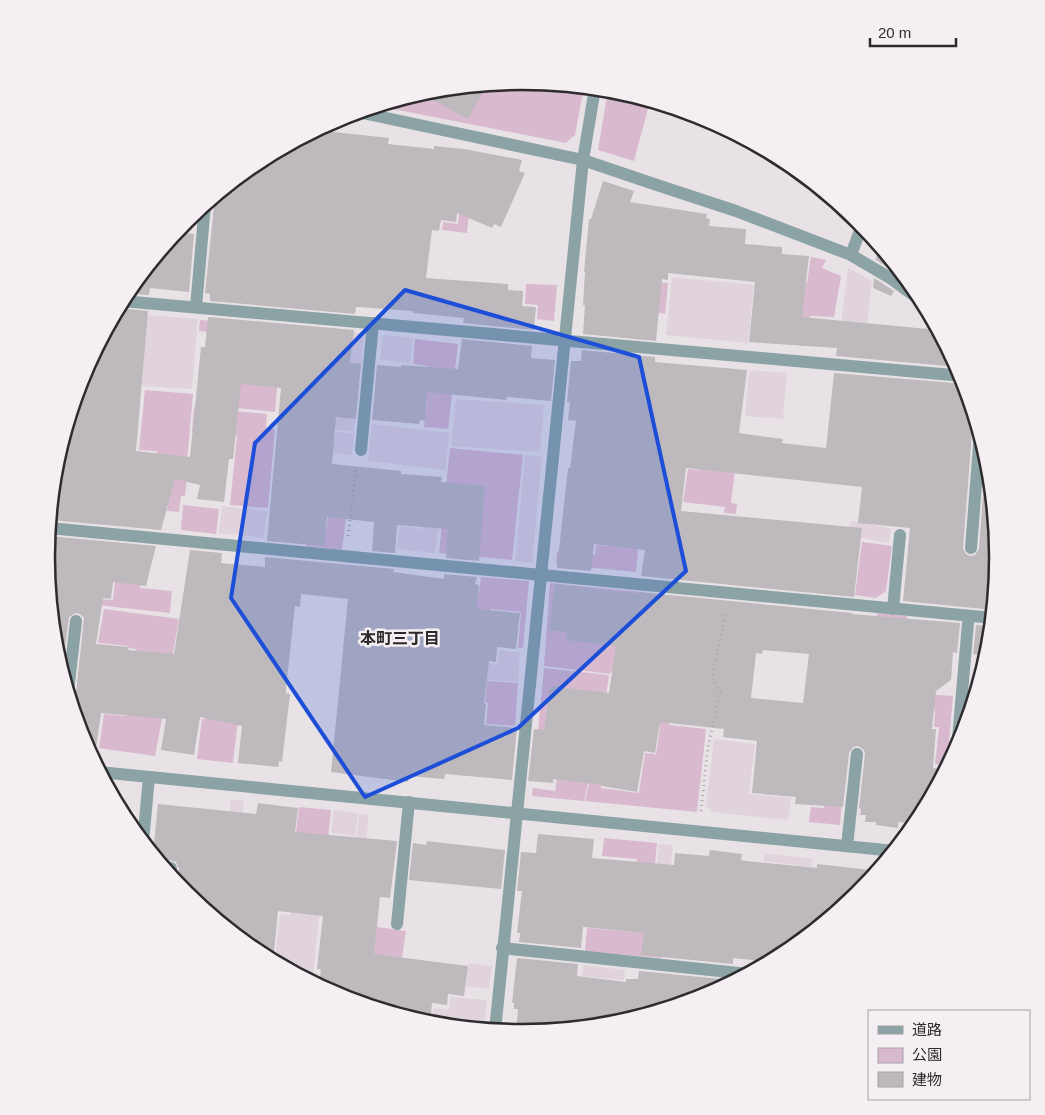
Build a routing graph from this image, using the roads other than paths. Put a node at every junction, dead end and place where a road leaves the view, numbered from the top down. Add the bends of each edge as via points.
1 (594, 96) edge
2 (372, 115) edge
3 (583, 160) junction
4 (204, 215) edge
5 (859, 233) edge
6 (852, 255) junction
7 (904, 288) edge
8 (132, 302) edge
9 (196, 307) junction
10 (373, 323) junction
11 (564, 339) junction
12 (952, 375) edge
13 (361, 450) road end
14 (978, 455) edge
15 (56, 529) edge
16 (900, 535) dead end
17 (971, 548) dead end
18 (540, 574) junction
19 (893, 609) junction
20 (986, 617) edge
21 (76, 621) dead end
22 (968, 623) dead end
23 (70, 674) edge
24 (959, 722) edge
25 (857, 754) dead end
26 (108, 773) edge
27 (149, 776) junction
28 (409, 802) junction
29 (517, 813) junction
30 (143, 830) edge
31 (847, 846) junction
32 (887, 850) edge
33 (397, 924) dead end
34 (502, 948) junction
35 (737, 973) edge
36 (496, 1024) edge

1 - 3 street
2 - 3 street
3 - 6 street via 736,211
3 - 11 street
4 - 9 street
5 - 6 street
6 - 7 street
8 - 9 street
9 - 10 street
10 - 11 street
10 - 13 street
11 - 12 street
11 - 18 street
14 - 17 street
15 - 18 street
16 - 19 street
18 - 19 street
18 - 29 street
19 - 20 street
21 - 23 street
22 - 24 street
25 - 31 street
26 - 27 street
27 - 28 street
27 - 30 street
28 - 29 street
28 - 33 street
29 - 31 street
29 - 34 street
31 - 32 street
34 - 35 street
34 - 36 street

